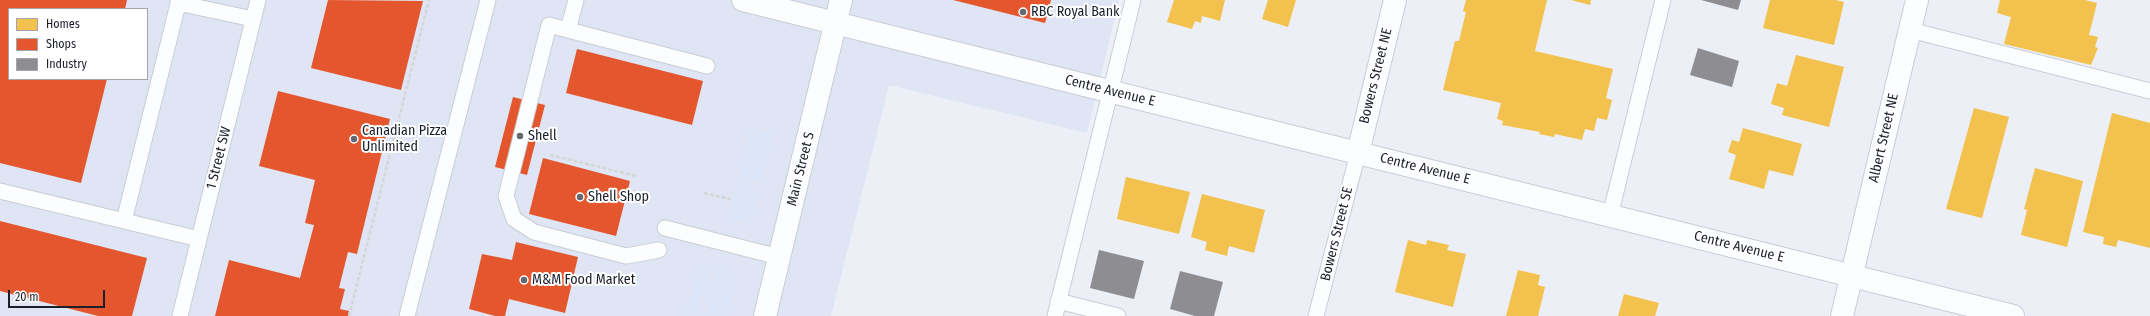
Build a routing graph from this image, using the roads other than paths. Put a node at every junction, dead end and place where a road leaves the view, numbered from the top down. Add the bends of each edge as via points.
1 (258, 0) edge
2 (488, 0) edge
3 (576, 0) edge
4 (744, 0) edge
5 (841, 0) edge
6 (1133, 0) edge
7 (1395, 0) edge
8 (1663, 0) edge
9 (1917, 0) edge
10 (179, 1) edge
11 (253, 19) junction
12 (836, 23) junction
13 (568, 30) junction
14 (1910, 30) junction
15 (707, 66) dead end
16 (1110, 91) junction
17 (2150, 91) edge
18 (1358, 153) junction
19 (0, 191) edge
20 (1610, 216) junction
21 (124, 221) junction
22 (665, 228) dead end
23 (198, 239) junction
24 (659, 250) dead end
25 (780, 257) junction
26 (1851, 275) junction
27 (1058, 301) junction
28 (180, 316) edge
29 (407, 316) edge
30 (765, 316) edge
31 (1055, 316) edge
32 (1118, 316) edge
33 (1316, 316) edge
34 (1842, 316) edge
35 (2013, 316) edge

1 - 11 lane, 1 Street SW
2 - 29 lane
3 - 13 lane
4 - 12 street, Centre Avenue E
5 - 12 street, Main Street S
6 - 16 lane
7 - 18 street, Bowers Street NE
8 - 20 lane
9 - 14 street, Albert Street NE
10 - 11 lane
10 - 21 lane
11 - 23 lane, 1 Street SW
12 - 16 street, Centre Avenue E
12 - 25 street, Main Street S
13 - 15 lane
13 - 24 lane via 549,25 506,196 514,219 534,232 626,256
14 - 17 lane
14 - 26 street, Albert Street NE
16 - 18 street, Centre Avenue E
16 - 27 lane
18 - 20 street, Centre Avenue E
18 - 33 lane, Bowers Street SE
19 - 21 lane
20 - 26 street, Centre Avenue E
21 - 23 lane
22 - 25 lane
23 - 28 lane, 1 Street SW
25 - 30 street, Main Street S
26 - 34 street, Albert Street NE
26 - 35 street, Centre Avenue E
27 - 31 lane
27 - 32 lane

